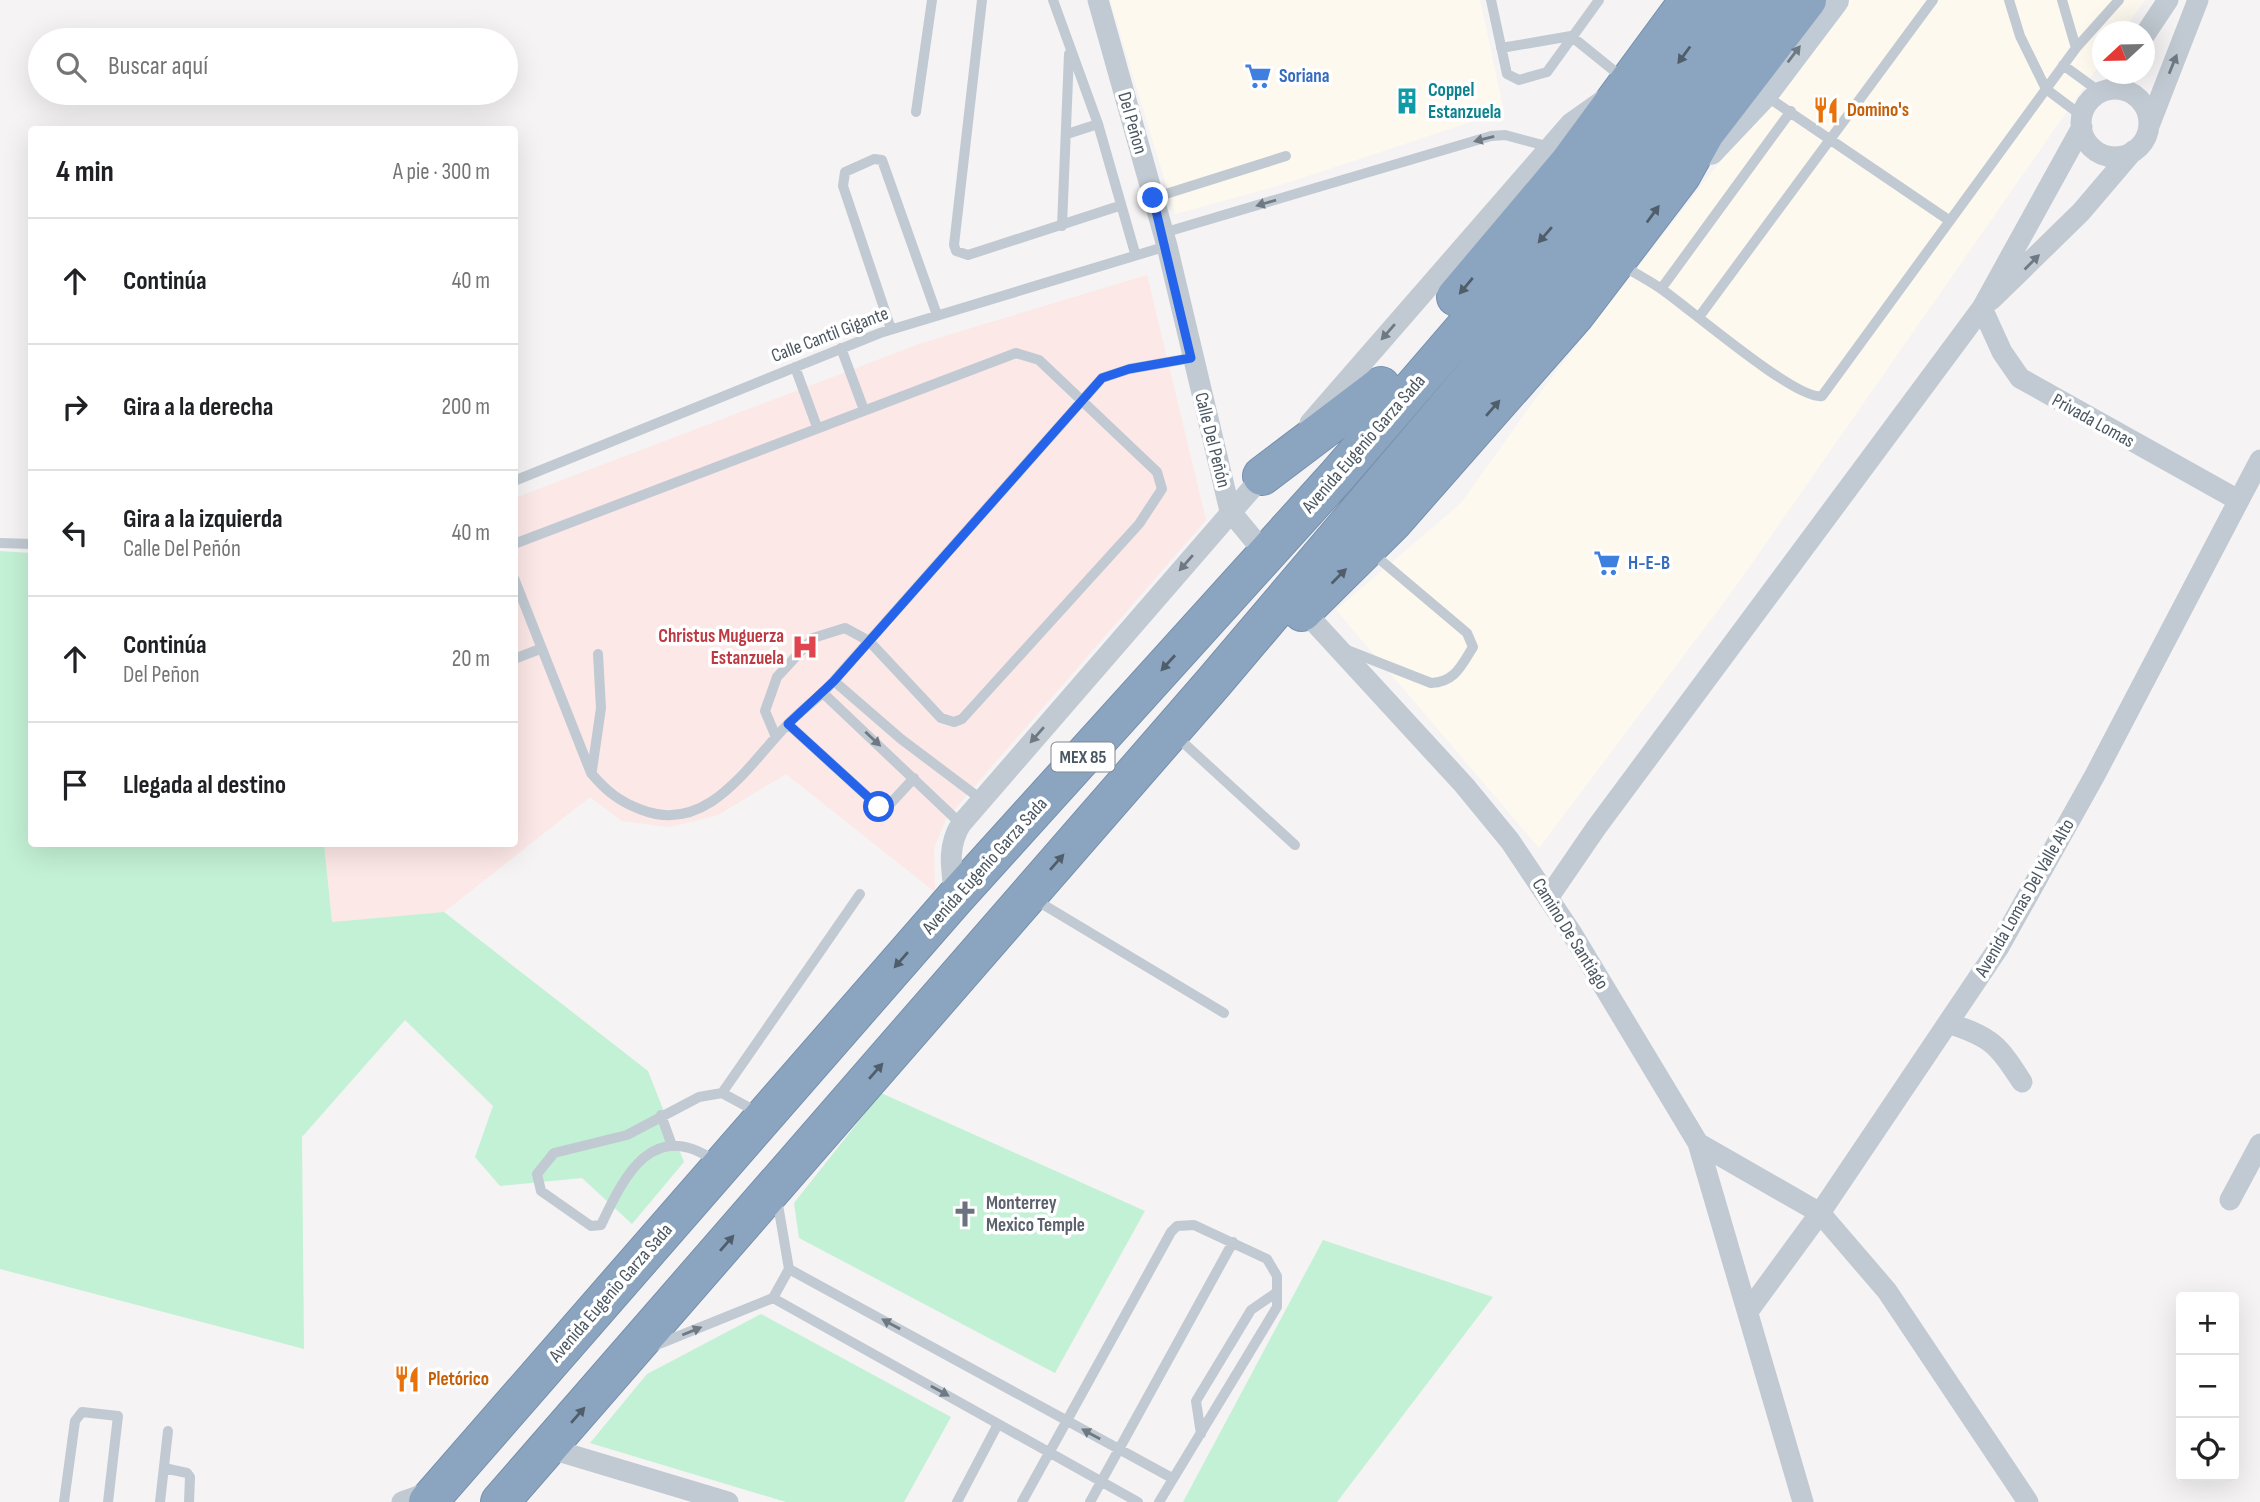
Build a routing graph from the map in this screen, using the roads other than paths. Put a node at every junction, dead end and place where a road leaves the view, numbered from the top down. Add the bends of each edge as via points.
1 (932, 0) edge
2 (982, 0) edge
3 (1053, 0) edge
4 (1098, 0) edge
5 (1491, 0) edge
6 (1599, 0) edge
7 (1689, 0) edge
8 (1724, 0) edge
9 (1765, 0) edge
10 (1807, 0) edge
11 (1834, 0) edge
12 (1933, 0) edge
13 (2062, 0) edge
14 (2119, 0) edge
15 (2168, 0) edge
16 (2198, 0) edge
17 (2014, 1) edge
18 (2154, 21) edge
19 (1571, 36) junction
20 (1069, 47) junction
21 (1502, 48) junction
22 (2076, 48) junction
23 (2063, 65) junction
24 (2108, 85) edge
25 (1625, 87) junction
26 (2046, 89) junction
27 (1763, 94) junction
28 (1791, 111) junction
29 (916, 112) dead end
30 (2082, 122) junction
31 (1098, 124) junction
32 (2148, 128) junction
33 (1067, 134) junction
34 (1830, 138) junction
35 (1550, 147) junction
36 (2133, 151) junction
37 (1286, 156) dead end
38 (1681, 176) junction
39 (1153, 198) junction
40 (1119, 206) junction
41 (1950, 221) junction
42 (1062, 226) junction
43 (1165, 239) junction
44 (1135, 253) junction
45 (1618, 263) junction
46 (1661, 289) junction
47 (1982, 308) junction
48 (937, 315) junction
49 (1699, 317) junction
50 (891, 329) junction
51 (841, 348) junction
52 (1191, 358) junction
53 (795, 367) junction
54 (1381, 386) junction
55 (1084, 403) junction
56 (863, 410) junction
57 (817, 427) junction
58 (2260, 460) edge
59 (1262, 476) junction
60 (518, 479) edge
61 (2238, 500) junction
62 (1230, 511) junction
63 (1255, 540) junction
64 (518, 542) edge
65 (0, 543) edge
66 (28, 544) edge
67 (1366, 548) junction
68 (518, 589) edge
69 (1304, 611) junction
70 (1208, 619) junction
71 (869, 641) junction
72 (1338, 646) junction
73 (540, 649) junction
74 (598, 654) dead end
75 (518, 657) edge
76 (834, 681) junction
77 (1214, 682) junction
78 (823, 693) junction
79 (788, 724) junction
80 (1171, 731) junction
81 (776, 737) junction
82 (591, 773) junction
83 (914, 778) junction
84 (982, 800) junction
85 (961, 824) junction
86 (1295, 845) dead end
87 (860, 894) dead end
88 (1028, 895) junction
89 (955, 898) junction
90 (1548, 898) junction
91 (1224, 1013) dead end
92 (1948, 1023) junction
93 (2022, 1082) dead end
94 (723, 1093) junction
95 (662, 1115) junction
96 (765, 1116) junction
97 (671, 1143) junction
98 (1698, 1143) junction
99 (2260, 1144) edge
100 (722, 1166) junction
101 (775, 1188) junction
102 (2230, 1200) dead end
103 (1820, 1213) junction
104 (1233, 1242) junction
105 (789, 1269) junction
106 (1277, 1292) junction
107 (773, 1298) junction
108 (1749, 1310) junction
109 (629, 1356) junction
110 (1066, 1420) junction
111 (998, 1424) junction
112 (168, 1431) dead end
113 (1201, 1434) junction
114 (548, 1448) junction
115 (1118, 1449) junction
116 (1050, 1452) junction
117 (164, 1468) junction
118 (1172, 1478) junction
119 (1101, 1482) junction
120 (413, 1499) edge
121 (64, 1502) edge
122 (108, 1502) edge
123 (160, 1502) edge
124 (188, 1502) edge
125 (500, 1502) edge
126 (728, 1502) edge
127 (957, 1502) edge
128 (1022, 1502) edge
129 (1090, 1502) edge
130 (1138, 1502) edge
131 (1159, 1502) edge
132 (1802, 1502) edge
133 (2028, 1502) edge

1 - 29 lane
2 - 42 lane via 954,246 961,255 968,255
3 - 20 lane
4 - 39 street, Del Peñon
5 - 21 lane
6 - 19 lane
7 - 25 highway
8 -> 70 highway, Avenida Eugenio Garza Sada / MEX 85 via 1592,180
9 - 77 highway, Avenida Eugenio Garza Sada / MEX 85 via 1621,202
10 - 38 highway via 1704,133
27 -> 11 street
12 - 34 lane
13 - 22 lane
14 - 22 lane
15 - 18 street
32 -> 16 street
17 - 26 lane via 2021,36
19 - 21 lane
19 - 21 lane via 1547,72 1518,80 1507,74
19 - 25 lane
20 - 31 lane
20 - 33 lane
22 - 23 lane
23 - 24 lane
23 - 26 lane
24 - 30 street via 2090,101
24 - 32 street via 2140,101
25 - 35 street via 1584,111
25 -> 54 highway via 1569,163
26 - 30 lane
26 - 41 lane
27 - 28 lane
27 - 38 street
28 - 34 lane
28 - 46 lane
30 - 36 street via 2090,145 2105,155
30 - 47 street
31 - 33 lane
31 - 40 lane
32 - 36 street
33 - 42 lane
34 - 41 lane
34 - 49 lane
35 -> 43 lane, Calle Cantil Gigante via 1513,136 1490,136
35 -> 59 street
47 -> 36 street via 2081,212
37 - 39 lane
45 -> 38 highway
39 - 43 street, Del Peñon
40 - 42 lane
40 - 44 lane
41 - 49 lane via 1822,396 1808,395 1787,382
43 - 44 lane, Calle Cantil Gigante
43 - 52 street, Calle Del Peñón
44 - 48 lane, Calle Cantil Gigante
45 - 46 lane
67 -> 45 highway
46 - 49 lane
47 - 61 street, Privada Lomas via 2020,379
47 - 90 street
48 - 50 lane, Calle Cantil Gigante
48 - 50 lane via 882,160 874,159 845,172 842,186
50 - 51 lane, Calle Cantil Gigante
51 - 53 lane, Calle Cantil Gigante
51 - 56 lane
52 - 55 lane via 1102,378
52 - 62 street, Calle Del Peñón
53 - 57 lane
53 - 60 lane, Calle Cantil Gigante
54 - 59 highway
54 - 63 highway
55 - 56 lane via 1039,360 1016,353
55 - 71 lane
55 - 71 lane via 1149,463 1162,489 1139,524 1069,604 954,722 941,718
56 - 57 lane
57 - 64 lane
58 - 61 street, Avenida Lomas Del Valle Alto
59 - 62 street
61 - 92 street, Avenida Lomas Del Valle Alto via 2082,798 1999,947
62 - 63 street
62 -> 84 street
63 - 70 highway
65 - 66 lane
69 -> 67 highway
67 - 72 lane via 1468,633 1473,647 1452,678 1431,683
68 - 73 lane
69 - 72 street, Camino De Santiago
69 - 77 highway via 1239,673
70 -> 89 highway, Avenida Eugenio Garza Sada / MEX 85
71 - 76 lane
71 - 81 lane via 845,628 813,638 777,677 765,711
72 - 90 street, Camino De Santiago via 1464,785
73 - 75 lane
73 - 82 lane
74 - 82 lane via 601,708
76 - 78 lane
76 - 84 lane
77 - 80 highway, Avenida Eugenio Garza Sada / MEX 85
78 - 79 lane
78 -> 83 lane
79 - 81 lane
79 - 83 lane via 879,807 890,804
80 - 86 lane
88 -> 80 highway, Avenida Eugenio Garza Sada / MEX 85
81 - 82 lane via 726,793 702,808 675,816 652,814 621,802
83 - 85 lane
84 - 85 street
85 - 89 street via 950,858
87 - 94 lane
88 - 91 lane
101 -> 88 highway, Avenida Eugenio Garza Sada / MEX 85
89 -> 96 highway, Avenida Eugenio Garza Sada / MEX 85
90 - 98 street, Camino De Santiago
92 - 93 street via 1981,1034 2002,1051
92 - 103 street, Avenida Lomas Del Valle Alto
94 - 95 lane via 699,1097
94 - 96 lane
95 - 97 lane
95 - 97 lane via 626,1135 554,1153 537,1174 541,1191 591,1226 601,1225 630,1170
96 - 100 highway, Avenida Eugenio Garza Sada / MEX 85
97 - 100 lane via 688,1145
98 - 103 street
98 - 108 street, Camino De Santiago
99 - 102 street
100 - 120 highway, Avenida Eugenio Garza Sada / MEX 85
101 - 105 lane
109 -> 101 highway, Avenida Eugenio Garza Sada / MEX 85
103 - 108 street, Avenida Lomas Del Valle Alto
103 - 133 street via 1886,1291
104 - 106 lane via 1267,1259 1274,1267
104 - 110 lane via 1194,1224 1177,1226 1171,1232
104 - 115 lane
105 - 107 lane
110 -> 105 lane
106 - 113 lane via 1277,1307
106 - 113 lane via 1251,1310 1196,1401
109 -> 107 lane
107 -> 111 lane
108 - 132 street, Camino De Santiago
114 -> 109 highway, Avenida Eugenio Garza Sada / MEX 85
115 -> 110 lane
110 - 116 lane
111 - 116 lane
111 - 127 lane
112 - 117 lane
113 - 118 lane
114 - 125 highway, Avenida Eugenio Garza Sada / MEX 85
114 - 126 street
115 - 118 lane
115 - 119 lane
116 - 119 lane
116 - 128 lane
117 - 123 lane
117 - 124 lane via 190,1477
118 - 131 lane
119 - 129 lane
119 - 130 lane
121 - 122 lane via 75,1421 82,1412 118,1416

